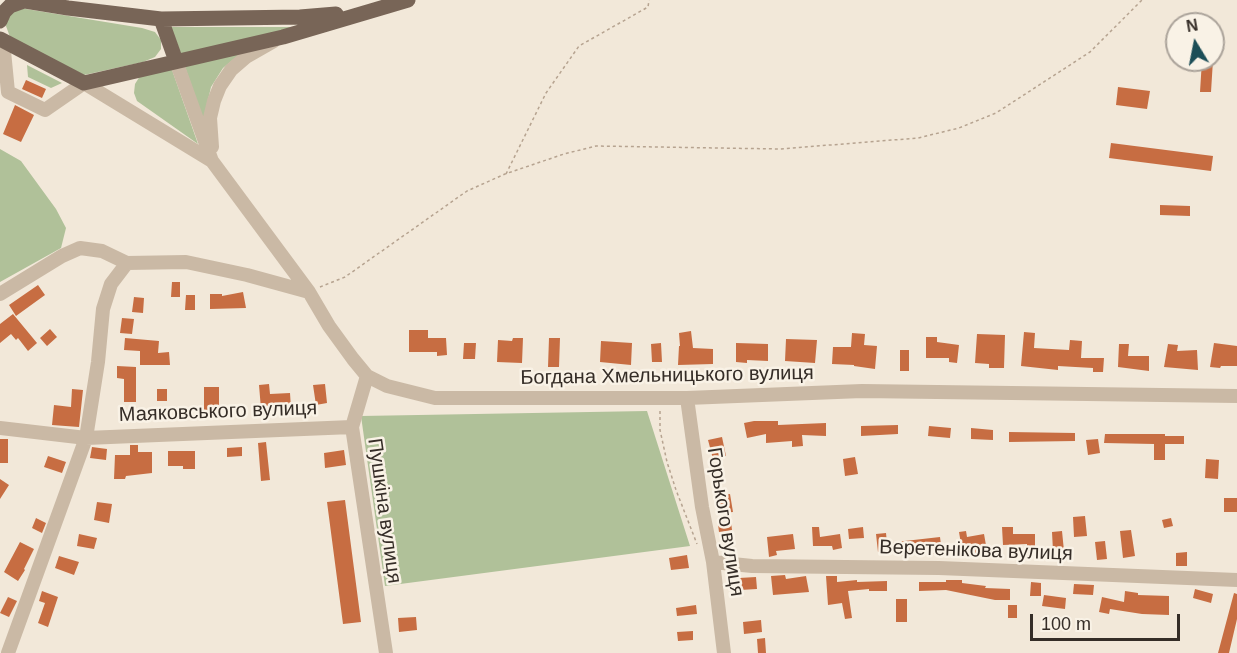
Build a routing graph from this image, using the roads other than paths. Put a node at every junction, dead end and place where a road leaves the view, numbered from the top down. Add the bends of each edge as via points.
1 (408, 0) edge
2 (22, 1) edge
3 (64, 4) edge
4 (372, 10) junction
5 (160, 19) junction
6 (0, 21) edge
7 (1, 37) edge
8 (283, 37) junction
9 (176, 62) junction
10 (84, 83) junction
11 (212, 161) junction
12 (127, 263) junction
13 (309, 292) junction
14 (0, 294) edge
15 (367, 376) junction
16 (1237, 396) edge
17 (687, 398) junction
18 (352, 427) junction
19 (0, 428) edge
20 (86, 438) junction
21 (713, 562) junction
22 (1237, 580) edge
23 (8, 653) edge
24 (386, 653) edge
25 (724, 653) edge

1 - 4 main road
2 - 3 main road
2 - 6 main road via 10,6
3 - 5 main road
4 - 5 main road via 300,17
4 - 8 main road
5 - 9 main road
7 - 10 main road
7 - 10 street via 8,92 45,110
8 - 9 main road
8 - 11 street via 246,57 220,86 210,117
9 - 10 main road
9 - 11 street
10 - 11 street
11 - 13 street, Богдана Хмельницького вулиця
12 - 13 street via 186,262
12 - 14 street via 102,251 80,249
12 - 20 street, Маяковського вулиця via 111,284 103,309
13 - 15 street, Богдана Хмельницького вулиця
15 - 17 street, Богдана Хмельницького вулиця via 387,386 435,399
15 - 18 street, Пушкіна вулиця
16 - 17 street, Богдана Хмельницького вулиця via 862,391
17 - 21 street, Горького вулиця
18 - 20 street, Маяковського вулиця
18 - 24 street, Пушкіна вулиця
19 - 20 street, Маяковського вулиця
20 - 23 street, Маяковського вулиця
21 - 22 street, Веретенікова вулиця
21 - 25 street, Горького вулиця

